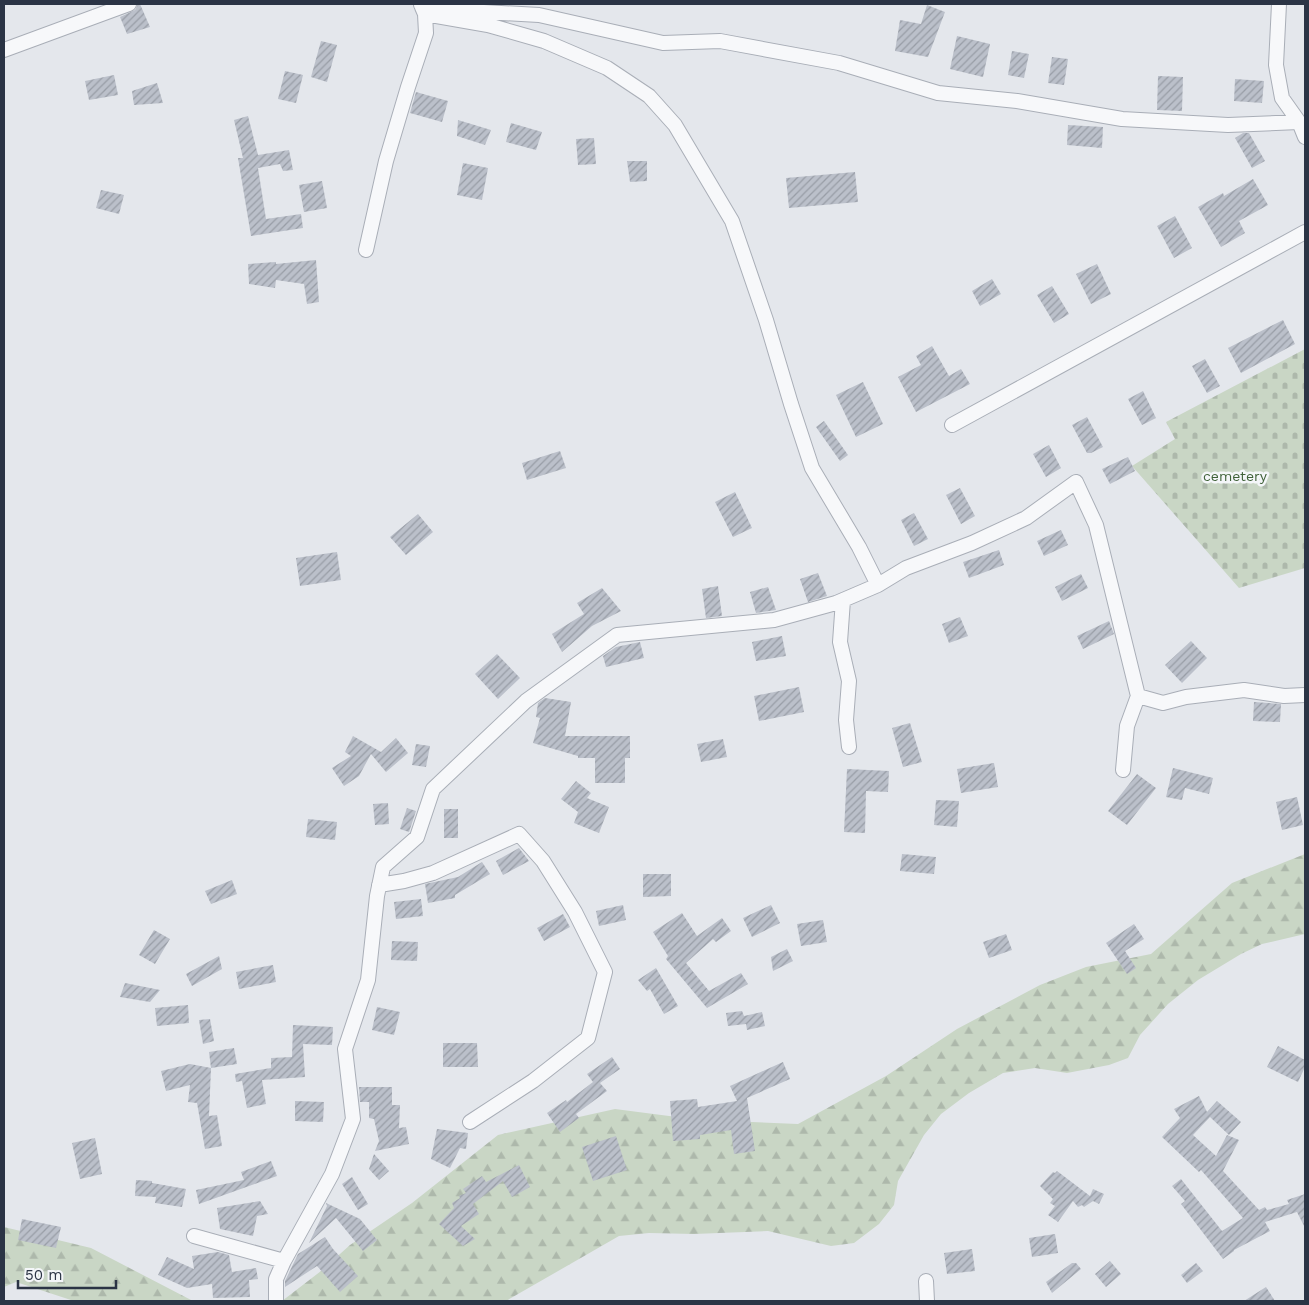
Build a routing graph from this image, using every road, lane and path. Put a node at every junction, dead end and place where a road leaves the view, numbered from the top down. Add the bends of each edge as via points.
1 (129, 4) edge
2 (1279, 4) edge
3 (422, 8) edge
4 (4, 50) edge
5 (1299, 122) junction
6 (1305, 137) edge
7 (1305, 232) edge
8 (366, 250) dead end
9 (952, 425) dead end
10 (878, 585) junction
11 (843, 600) junction
12 (1305, 694) edge
13 (1138, 696) junction
14 (849, 747) dead end
15 (1123, 770) dead end
16 (379, 885) junction
17 (470, 1122) dead end
18 (194, 1236) dead end
19 (284, 1261) junction
20 (926, 1281) dead end
21 (276, 1301) edge
22 (927, 1301) edge

1 - 4 street
2 - 5 street via 1276,65 1282,98
3 - 5 street via 539,15 663,43 720,41 839,63 938,93 1017,101 1122,119 1228,125
3 - 8 street via 426,33 386,161
3 - 10 street via 544,41 607,68 649,96 675,125 732,221 812,468
5 - 6 street
7 - 9 street
10 - 11 street
10 - 13 street via 906,568 1026,518 1076,482 1096,525
11 - 14 street via 840,642 849,680 846,720
11 - 16 street via 774,620 617,635 526,701 433,789 417,837 383,867
12 - 13 street via 1284,696 1244,690 1163,703
13 - 15 street via 1127,726
16 - 17 street via 433,873 519,834 543,861 575,912 605,972 588,1038 534,1081
16 - 19 street via 368,980 345,1049 353,1118 332,1174
18 - 19 street
19 - 21 street via 276,1280
20 - 22 street

